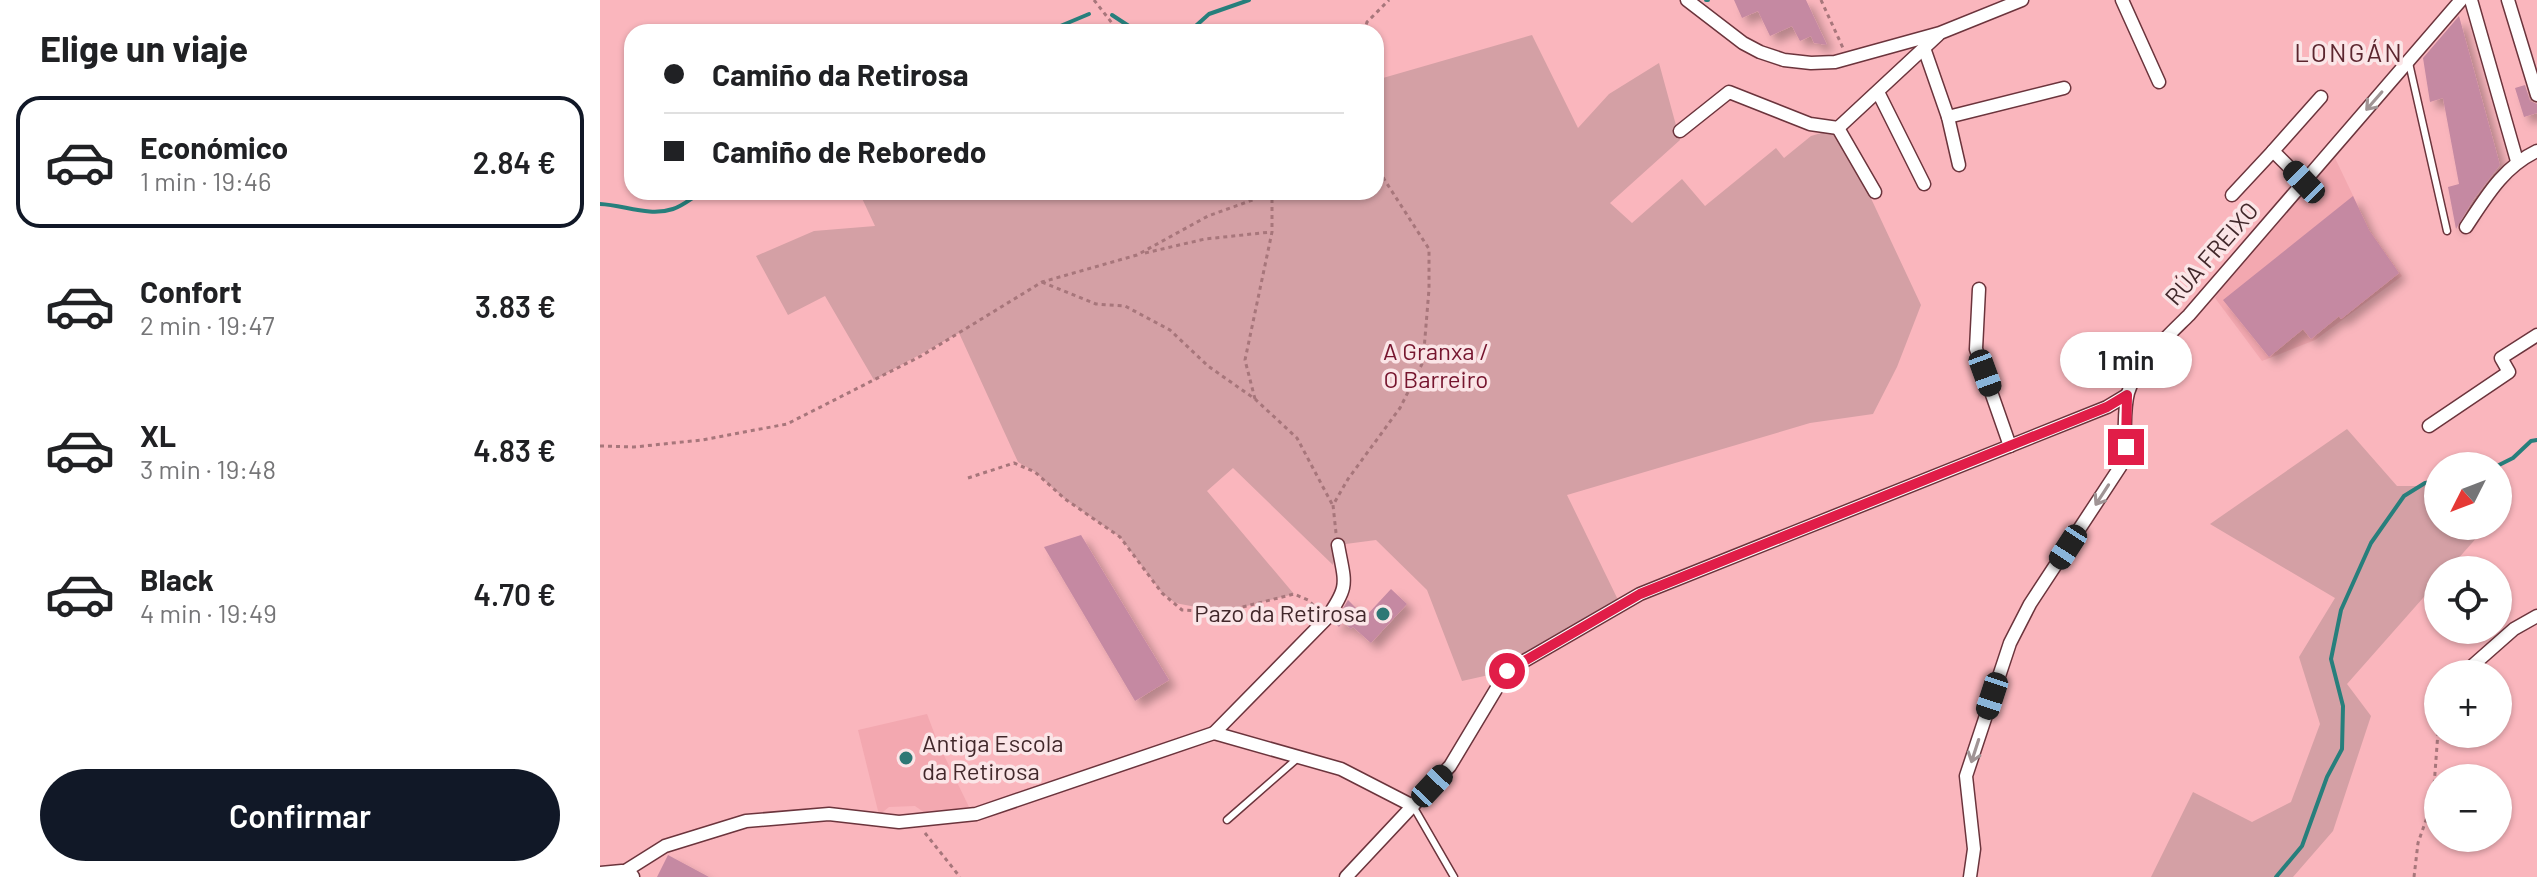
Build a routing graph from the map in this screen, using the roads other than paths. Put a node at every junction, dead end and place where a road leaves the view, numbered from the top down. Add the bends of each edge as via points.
1 (1687, 0) edge
2 (2022, 0) edge
3 (2122, 0) edge
4 (2461, 0) edge
5 (2471, 0) edge
6 (2508, 0) edge
7 (1940, 33) junction
8 (1924, 48) junction
9 (2408, 61) junction
10 (2159, 82) dead end
11 (2064, 88) dead end
12 (1878, 92) junction
13 (2537, 95) edge
14 (2321, 97) dead end
15 (1948, 117) junction
16 (1838, 128) junction
17 (1680, 131) dead end
18 (2273, 151) junction
19 (2537, 151) edge
20 (2517, 161) junction
21 (1959, 165) dead end
22 (2304, 182) junction
23 (1924, 184) dead end
24 (1875, 192) dead end
25 (2232, 195) dead end
26 (2466, 227) dead end
27 (2447, 231) dead end
28 (1979, 289) dead end
29 (2537, 335) edge
30 (2127, 395) junction
31 (2429, 426) dead end
32 (2010, 446) junction
33 (1338, 545) road end
34 (2537, 616) edge
35 (2479, 660) edge
36 (1214, 733) junction
37 (1299, 757) junction
38 (1413, 806) junction
39 (1227, 820) dead end
40 (600, 875) edge
41 (627, 875) edge
42 (1346, 877) edge
43 (1454, 877) edge
44 (1970, 877) edge

1 - 7 street via 1743,43 1784,60 1835,62
2 - 7 street
3 - 10 street
4 - 9 street, RÚA FREIXO
5 - 20 street
6 - 13 street
7 - 8 street
8 - 12 street
8 - 15 street
9 -> 22 street, RÚA FREIXO
9 - 27 lane
11 - 15 street
12 - 16 street
12 - 23 street
14 - 18 street
15 - 21 street
16 - 17 street via 1810,124 1729,92
16 - 24 street
18 - 22 street
18 - 25 street
19 - 20 street
20 - 26 street
22 - 30 street, RÚA FREIXO via 2154,350
28 - 32 street via 1976,349
29 - 31 street via 2501,358 2509,372
30 - 32 street
30 -> 44 street via 2126,447 2120,467 2010,643 1966,776 1974,849
32 - 38 street via 1640,594 1507,671 1450,766
33 - 36 street via 1345,585 1339,601
34 - 35 street
36 - 37 street
36 - 41 street via 976,814 899,822 829,814 746,821 665,846
37 - 38 street via 1341,769
37 - 39 lane
38 - 42 street
38 - 43 lane
40 - 41 street

